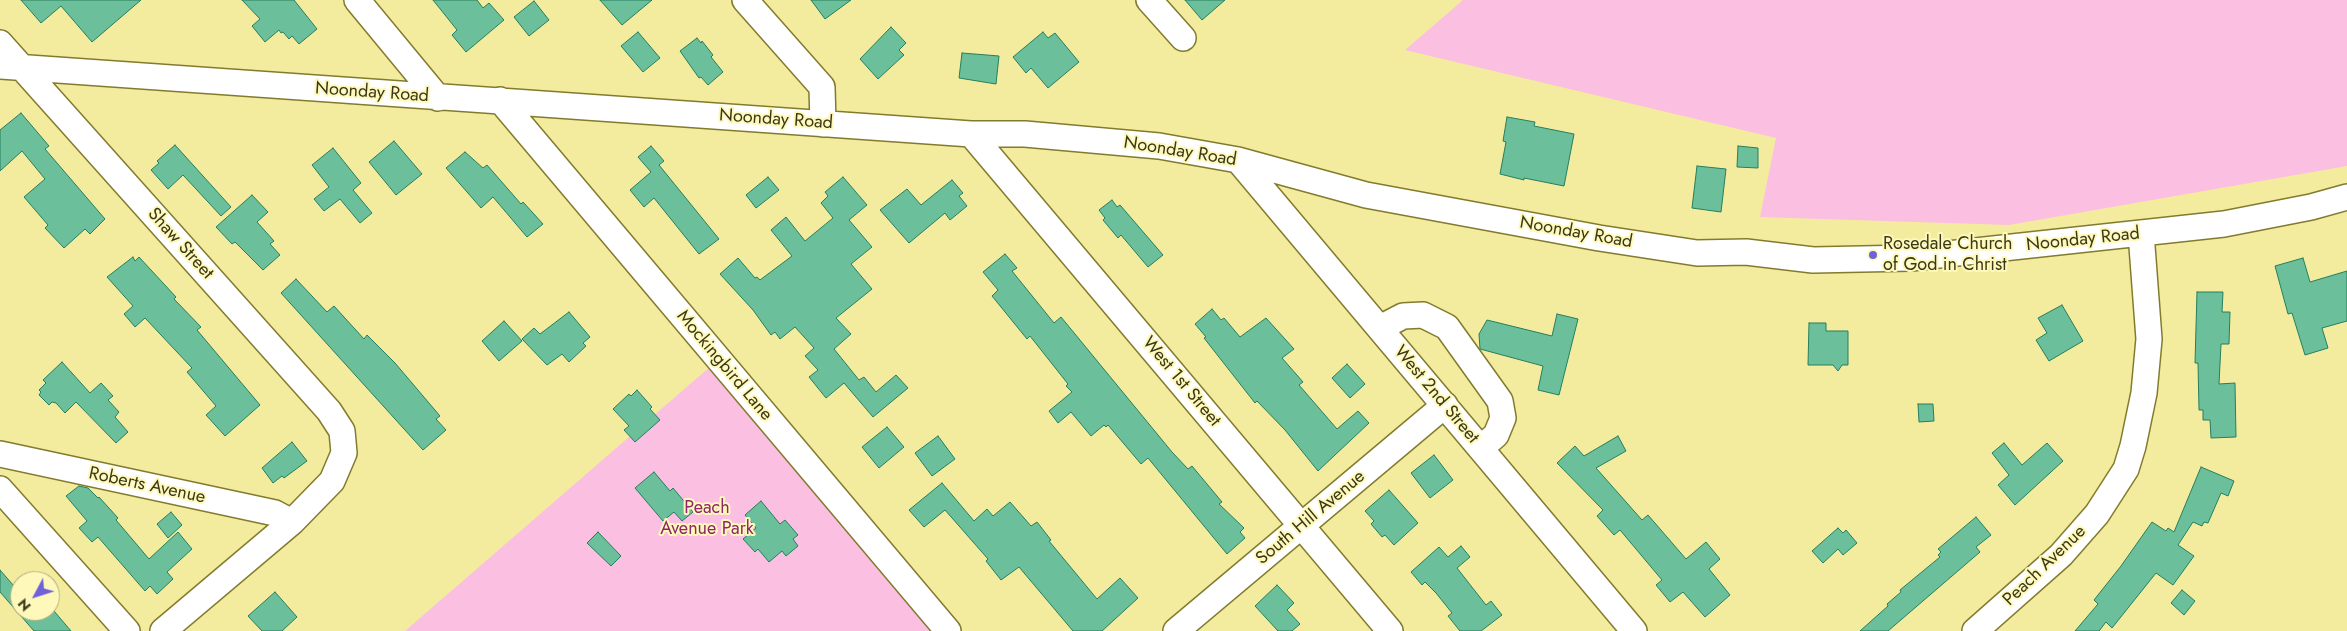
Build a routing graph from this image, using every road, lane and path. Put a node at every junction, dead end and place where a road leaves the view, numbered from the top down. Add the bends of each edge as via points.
1 (358, 0) edge
2 (1149, 0) edge
3 (751, 2) edge
4 (1183, 38) dead end
5 (0, 43) edge
6 (11, 67) edge
7 (438, 98) junction
8 (500, 100) junction
9 (824, 124) junction
10 (971, 134) junction
11 (1238, 160) junction
12 (2347, 197) edge
13 (2141, 234) junction
14 (1380, 328) junction
15 (1445, 406) junction
16 (1481, 448) junction
17 (0, 454) edge
18 (0, 489) edge
19 (292, 522) junction
20 (1302, 525) junction
21 (127, 631) edge
22 (163, 631) edge
23 (948, 631) edge
24 (1176, 631) edge
25 (1390, 631) edge
26 (1634, 631) edge
27 (1975, 631) edge

1 - 7 street
2 - 4 street
3 - 9 street via 822,87
5 - 6 street, Shaw Street
6 - 7 street, Noonday Road
6 - 19 street, Shaw Street via 330,411 342,431 344,453 332,481
7 - 8 street, Noonday Road
8 - 9 street, Noonday Road
8 - 23 street, Mockingbird Lane
9 - 10 street, Noonday Road
10 - 11 street, Noonday Road via 1026,134 1120,142
10 - 20 street, West 1st Street
11 - 13 street, Noonday Road via 1366,195 1599,238 1697,252 1746,252 1813,260 1911,258
11 - 14 street, West 2nd Street
12 - 13 street, Noonday Road via 2224,224
13 - 27 street, Peach Avenue via 2149,339 2144,393 2126,469 2096,514 2061,555
14 - 15 street, West 2nd Street
14 - 16 street via 1402,316 1423,315 1447,327 1500,401 1503,418 1496,435
15 - 16 street, West 2nd Street
15 - 20 street, South Hill Avenue
16 - 26 street, West 2nd Street
17 - 19 street, Roberts Avenue via 275,513
18 - 21 street
19 - 22 street
20 - 24 street, South Hill Avenue
20 - 25 street, West 1st Street

